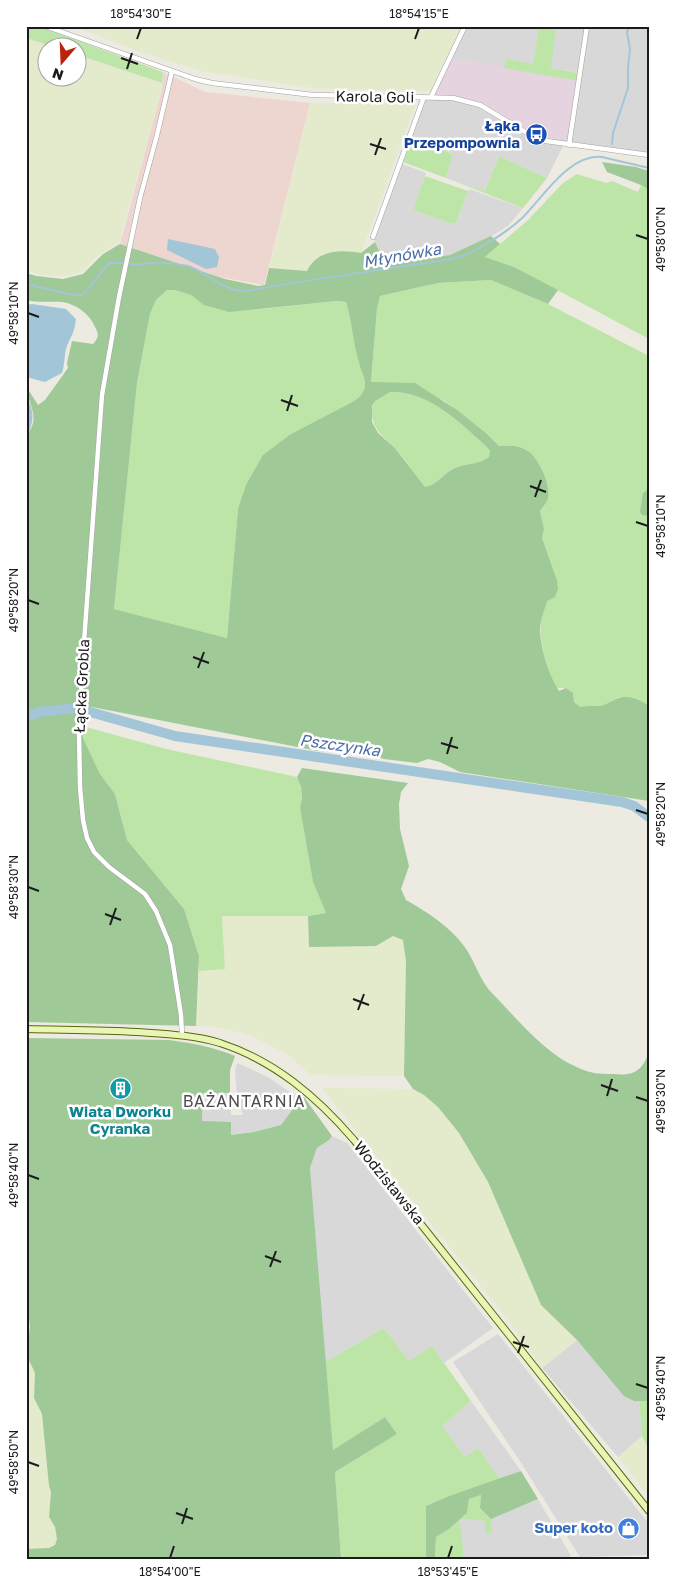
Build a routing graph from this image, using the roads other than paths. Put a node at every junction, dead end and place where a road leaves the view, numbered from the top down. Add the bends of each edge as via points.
1 (45, 26) edge
2 (465, 26) edge
3 (587, 26) edge
4 (172, 71) junction
5 (424, 97) junction
6 (431, 97) junction
7 (569, 145) junction
8 (649, 155) edge
9 (373, 237) dead end
10 (26, 1029) edge
11 (182, 1035) junction
12 (649, 1511) edge

1 - 4 street, Karola Goli
2 - 6 street
3 - 7 street
4 - 5 street, Karola Goli via 212,83 313,95
4 - 11 street, Łącka Grobla via 140,198 102,395 79,731 80,787 87,838 94,852 108,867 145,894 156,911 170,945
5 - 6 street, Karola Goli
5 - 9 street
6 - 7 street, Karola Goli via 469,101 532,136
7 - 8 street, Karola Goli
10 - 11 main road, Wodzisławska
11 - 12 main road, Wodzisławska via 220,1043 265,1063 294,1081 335,1117

